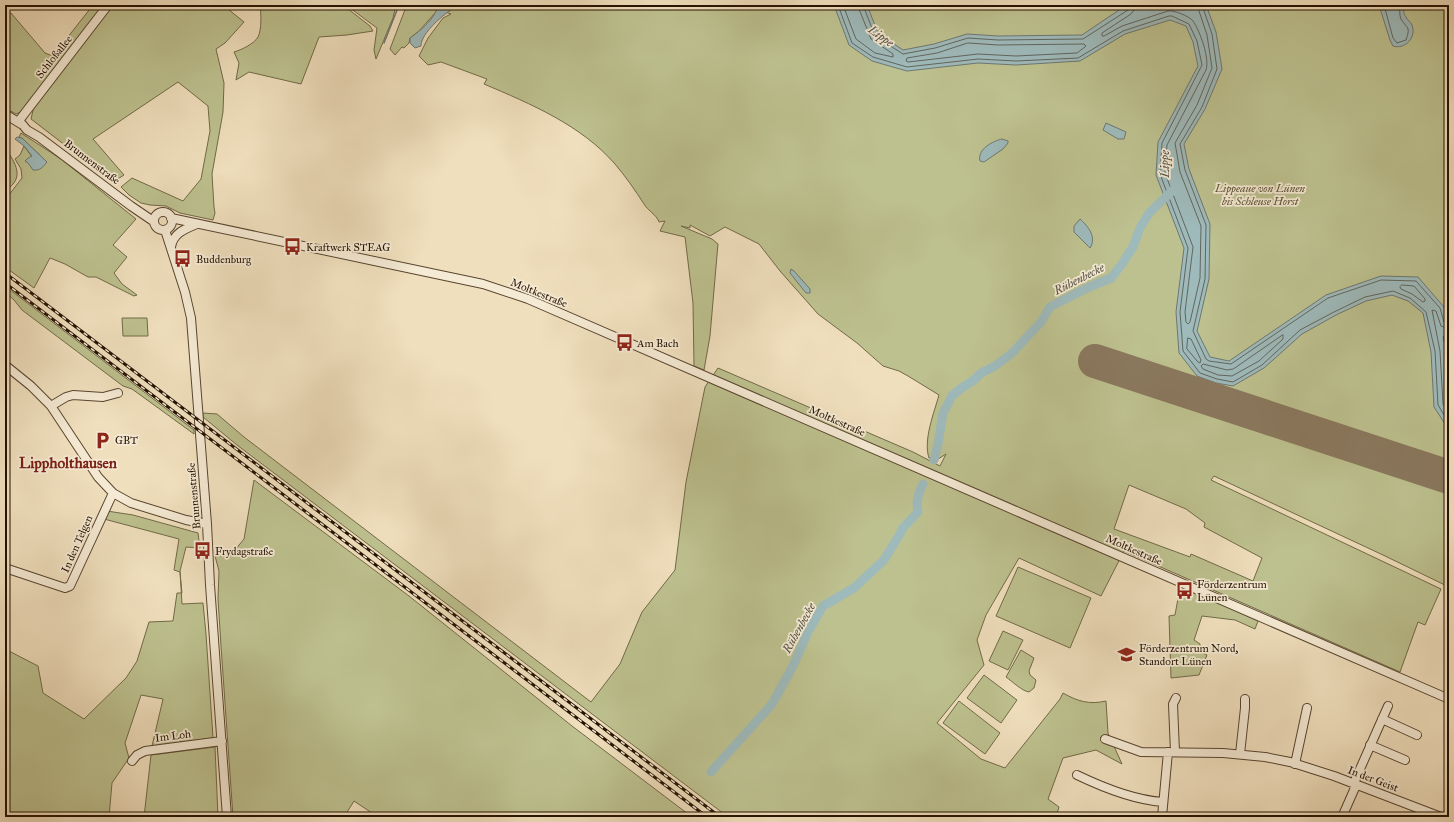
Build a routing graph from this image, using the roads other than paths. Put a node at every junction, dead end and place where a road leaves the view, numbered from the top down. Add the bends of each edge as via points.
1 (108, 5) edge
2 (5, 114) edge
3 (20, 123) junction
4 (154, 218) junction
5 (169, 224) junction
6 (197, 224) junction
7 (171, 248) junction
8 (5, 365) edge
9 (118, 393) dead end
10 (51, 406) junction
11 (113, 493) junction
12 (207, 524) junction
13 (5, 568) edge
14 (1176, 698) dead end
15 (1245, 698) dead end
16 (1449, 699) edge
17 (1388, 706) dead end
18 (1307, 708) dead end
19 (1382, 719) junction
20 (1417, 735) dead end
21 (1105, 739) dead end
22 (222, 742) junction
23 (1370, 745) junction
24 (1171, 752) junction
25 (1240, 754) junction
26 (1405, 760) dead end
27 (132, 761) dead end
28 (1295, 764) junction
29 (1077, 776) dead end
30 (1355, 784) junction
31 (1163, 802) junction
32 (227, 817) edge
33 (1162, 817) edge
34 (1342, 817) edge
35 (1442, 817) edge

1 - 3 street, Schloßallee
2 - 3 street, Brunnenstraße
3 - 4 street, Brunnenstraße via 131,206
4 - 5 street, Brunnenstraße via 165,212
4 - 5 street, Brunnenstraße via 155,227 161,230
5 - 6 street, Moltkestraße
5 - 7 street, Brunnenstraße
6 - 7 street via 177,234
6 - 16 street, Moltkestraße via 504,290
7 - 12 street, Brunnenstraße via 191,318
8 - 10 street
9 - 10 street via 103,397 73,395
10 - 11 street via 98,477
11 - 12 street via 131,503
11 - 13 street, In den Telgen via 70,586 65,588
12 - 22 street, Brunnenstraße
14 - 24 street via 1173,704
15 - 25 street
17 - 19 street
18 - 28 street
19 - 20 street
19 - 23 street
21 - 24 street, In der Geist via 1140,752
22 - 27 street, Im Loh via 145,751
22 - 32 street, Brunnenstraße
23 - 26 street
23 - 30 street
24 - 25 street, In der Geist
24 - 31 street
25 - 28 street, In der Geist
28 - 30 street, In der Geist
29 - 31 street via 1103,787
30 - 34 street
30 - 35 street, In der Geist
31 - 33 street

